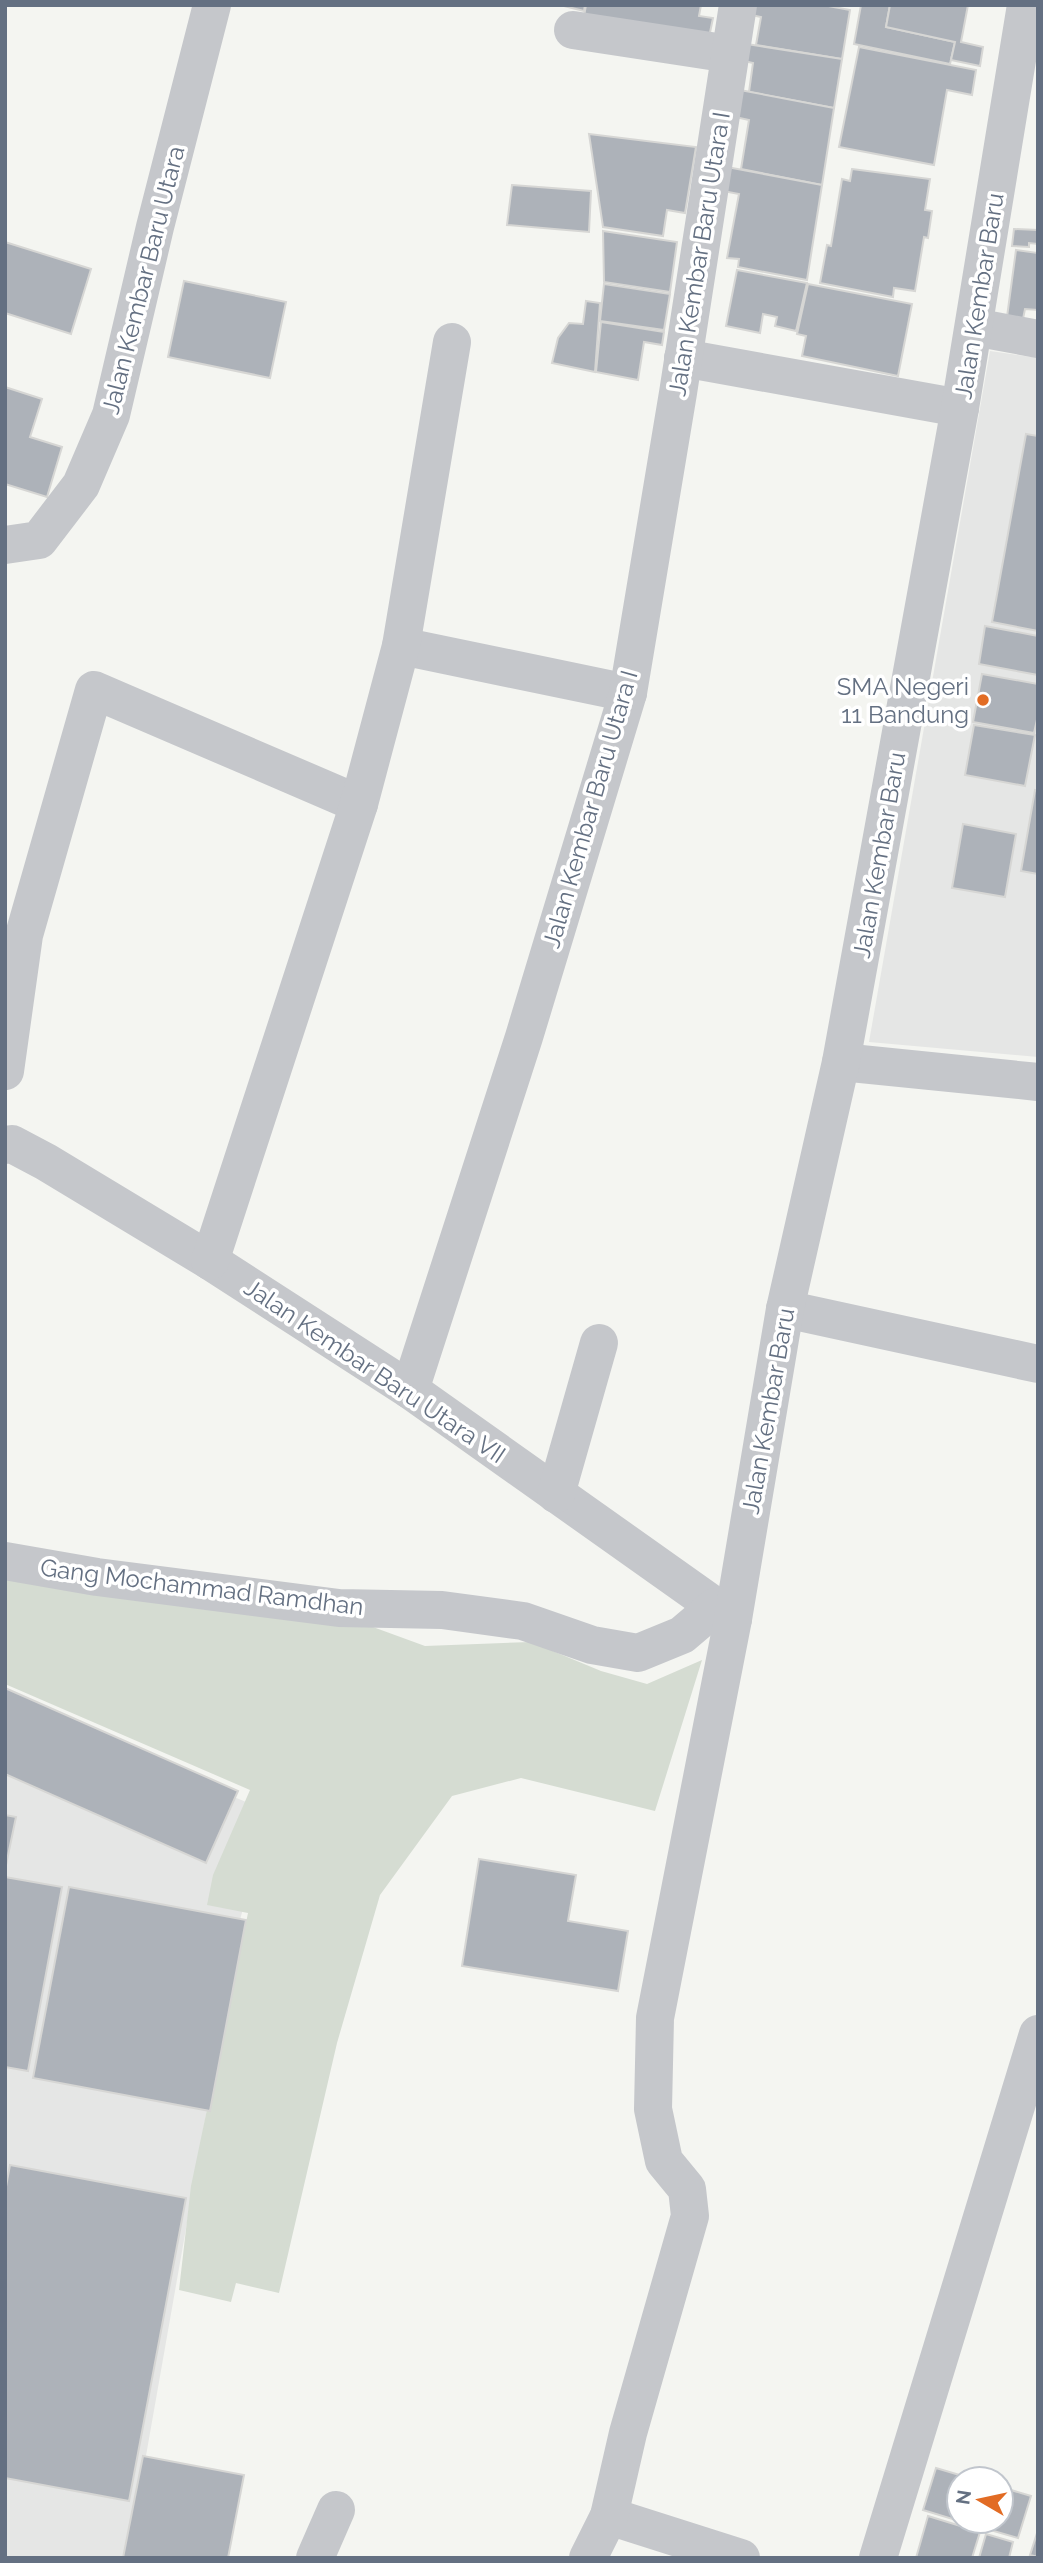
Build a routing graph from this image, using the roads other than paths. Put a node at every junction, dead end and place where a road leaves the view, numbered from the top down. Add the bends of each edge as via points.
1 (212, 5) edge
2 (738, 5) edge
3 (1026, 5) edge
4 (573, 30) dead end
5 (730, 54) junction
6 (974, 327) junction
7 (1038, 339) edge
8 (452, 342) dead end
9 (684, 358) junction
10 (960, 408) junction
11 (22, 542) edge
12 (401, 646) junction
13 (628, 694) junction
14 (359, 804) junction
15 (841, 1062) junction
16 (5, 1070) edge
17 (1038, 1082) edge
18 (5, 1145) edge
19 (210, 1261) junction
20 (785, 1309) junction
21 (599, 1343) dead end
22 (1038, 1364) edge
23 (410, 1390) junction
24 (556, 1494) junction
25 (5, 1561) edge
26 (724, 1613) junction
27 (1038, 2034) edge
28 (336, 2510) dead end
29 (609, 2516) junction
30 (315, 2558) edge
31 (588, 2558) edge
32 (741, 2558) edge
33 (878, 2558) edge

1 - 11 street, Jalan Kembar Baru Utara via 111,415 81,485
2 - 5 street, Jalan Kembar Baru Utara I
3 - 6 street, Jalan Kembar Baru
4 - 5 street
5 - 9 street, Jalan Kembar Baru Utara I
6 - 7 street
6 - 10 street, Jalan Kembar Baru
8 - 12 street
9 - 10 street
9 - 13 street, Jalan Kembar Baru Utara I
10 - 15 street, Jalan Kembar Baru
12 - 13 street
12 - 14 street
13 - 23 street, Jalan Kembar Baru Utara I
14 - 16 street via 94,690 24,935
14 - 19 street
15 - 17 street
15 - 20 street, Jalan Kembar Baru
18 - 19 street, Jalan Kembar Baru Utara VII via 12,1144 46,1162
19 - 23 street, Jalan Kembar Baru Utara VII
20 - 22 street
20 - 26 street, Jalan Kembar Baru
21 - 24 street
23 - 24 street, Jalan Kembar Baru Utara VII
24 - 26 street, Jalan Kembar Baru Utara VII
25 - 26 street, Gang Mochammad Ramdhan via 339,1608 442,1610 523,1620 592,1645 638,1653
26 - 29 street, Jalan Kembar Baru via 656,2018 653,2109 664,2161 687,2189 690,2216 628,2432
27 - 33 street
28 - 30 street
29 - 31 street, Jalan Kembar Baru
29 - 32 street

